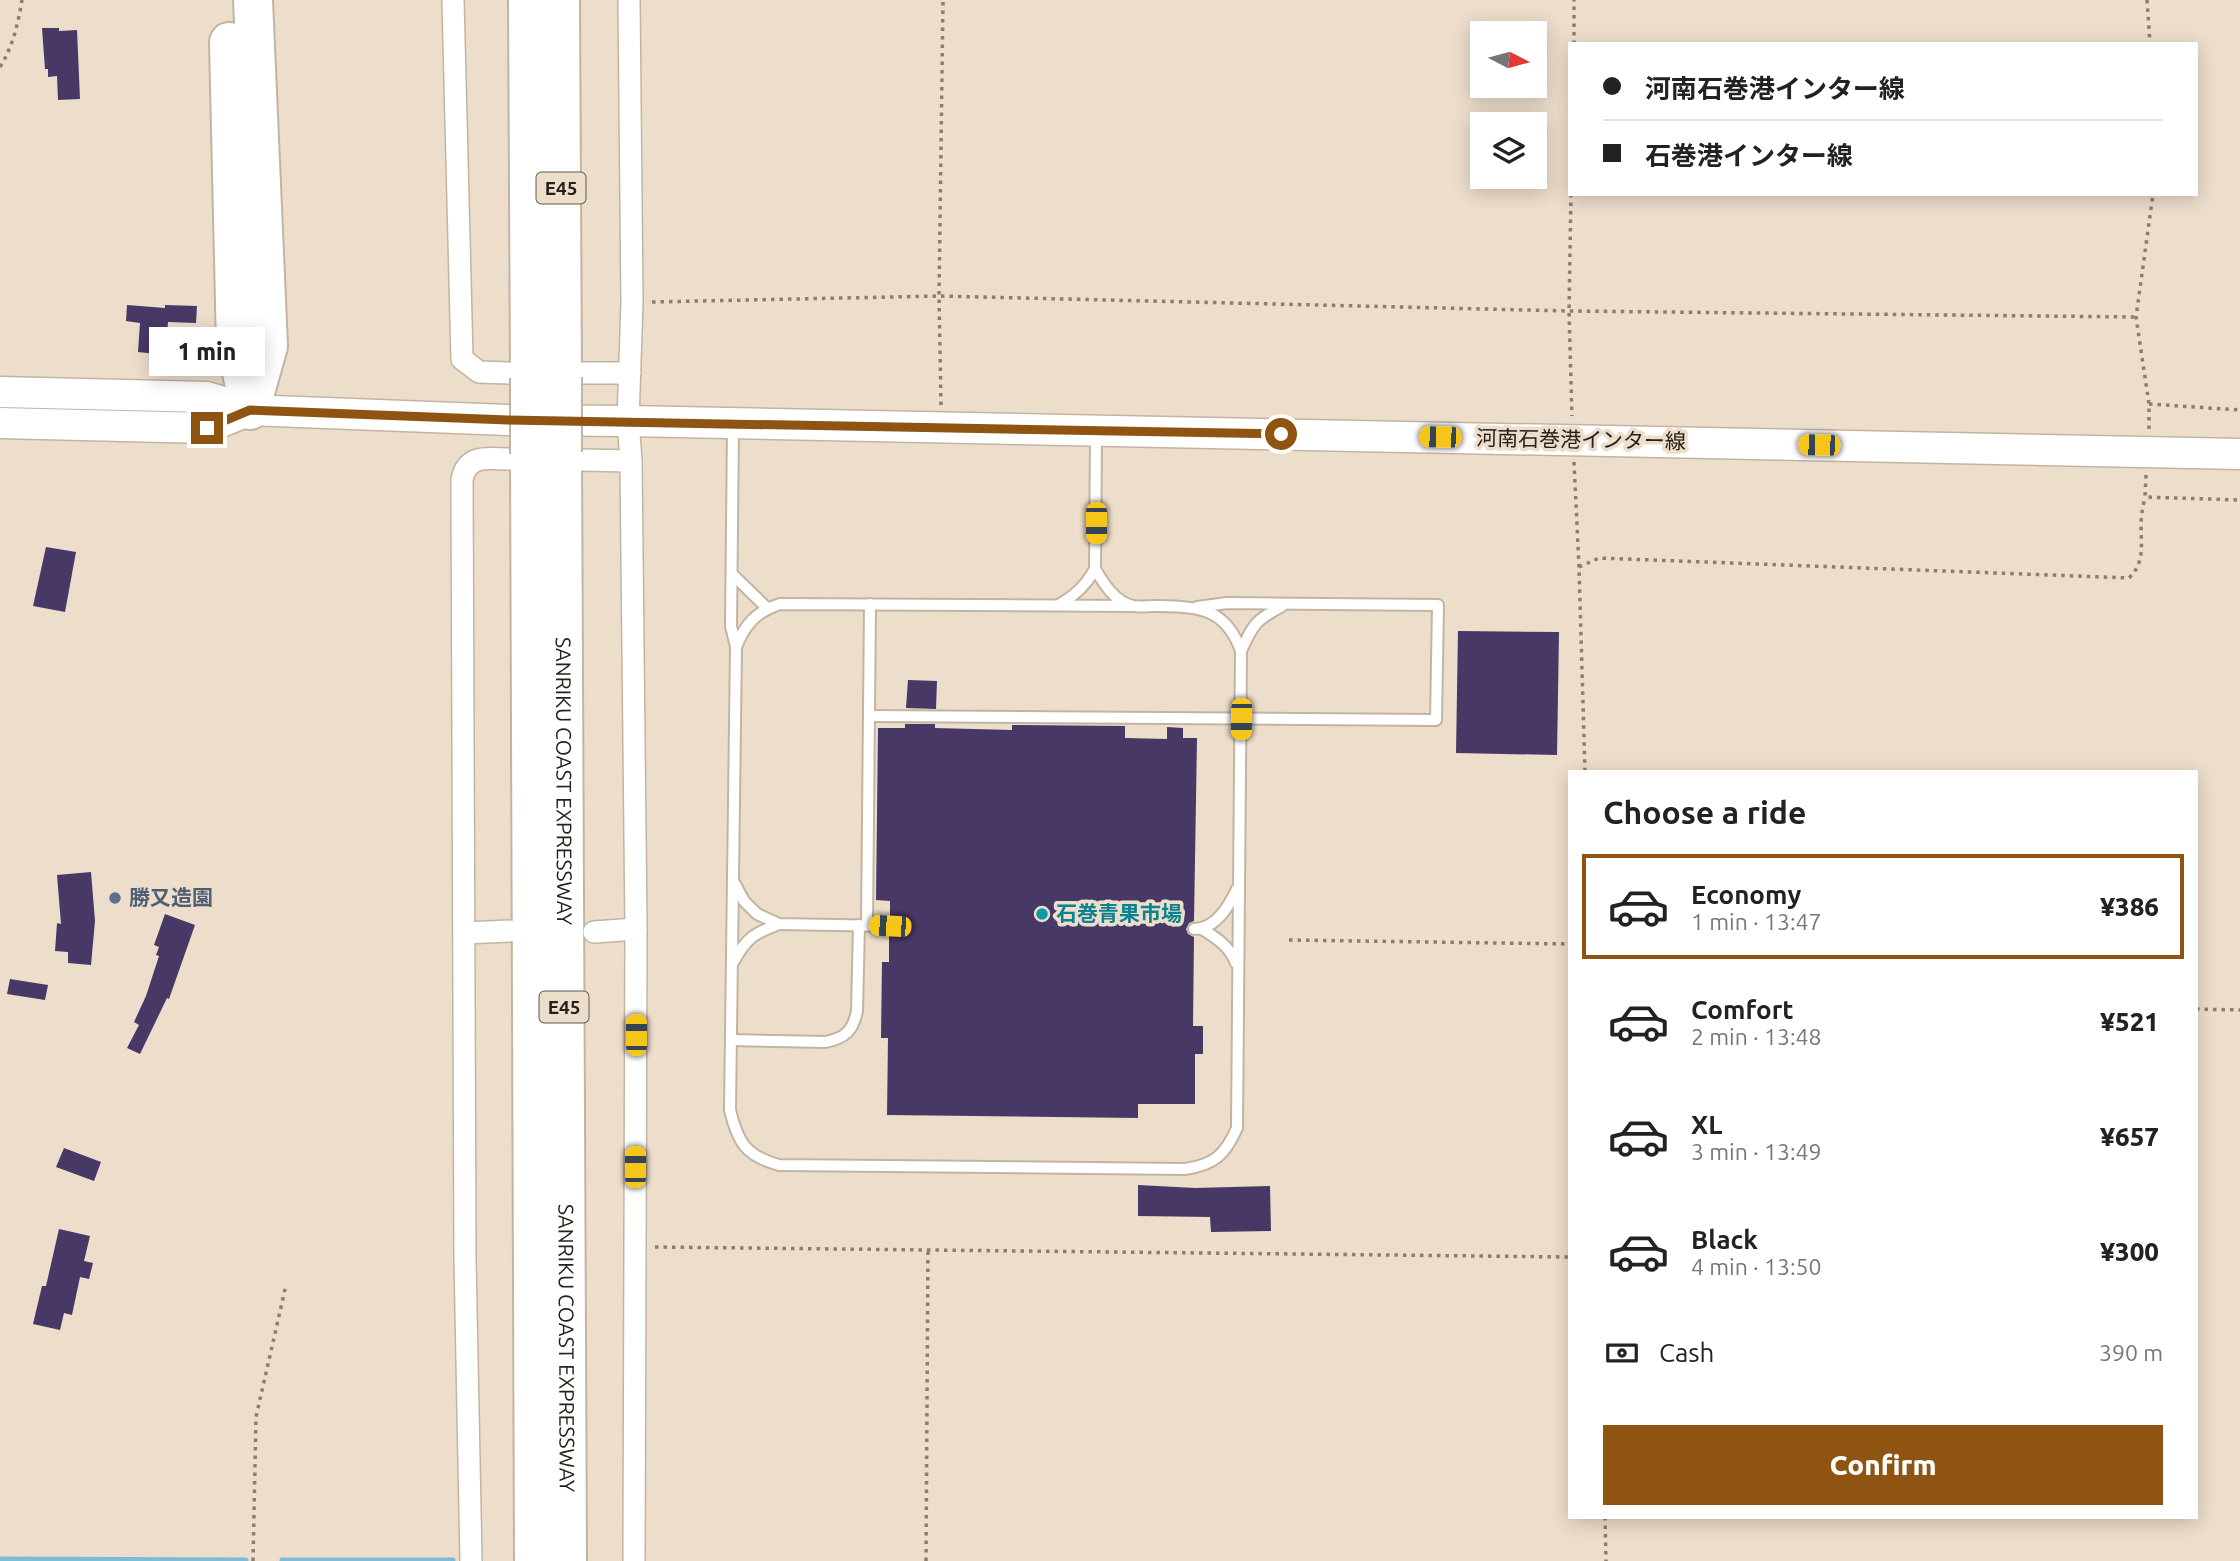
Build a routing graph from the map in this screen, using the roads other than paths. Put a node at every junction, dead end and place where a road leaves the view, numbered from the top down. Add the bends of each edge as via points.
1 (228, 0) edge
2 (253, 0) edge
3 (453, 0) edge
4 (515, 0) edge
5 (528, 0) edge
6 (560, 0) edge
7 (629, 0) edge
8 (530, 238) junction
9 (630, 373) junction
10 (546, 375) junction
11 (0, 392) edge
12 (250, 410) junction
13 (628, 421) junction
14 (0, 423) edge
15 (733, 423) junction
16 (1096, 431) junction
17 (2240, 454) edge
18 (546, 456) junction
19 (631, 461) junction
20 (1095, 569) junction
21 (732, 574) junction
22 (870, 604) junction
23 (1284, 605) junction
24 (1058, 606) junction
25 (1132, 606) junction
26 (1194, 607) junction
27 (767, 608) junction
28 (736, 647) junction
29 (1241, 651) junction
30 (869, 716) junction
31 (1241, 719) junction
32 (734, 882) junction
33 (1239, 887) junction
34 (779, 924) junction
35 (863, 925) junction
36 (890, 926) dead end
37 (636, 929) junction
38 (510, 932) dead end
39 (594, 932) dead end
40 (465, 933) junction
41 (732, 963) junction
42 (1238, 968) junction
43 (731, 1040) junction
44 (471, 1561) edge
45 (534, 1561) edge
46 (567, 1561) edge
47 (634, 1561) edge

1 - 12 highway via 236,346
2 - 12 highway via 268,346
3 - 10 street via 462,359 479,372
4 - 8 highway
5 - 8 highway, SANRIKU COAST EXPRESSWAY / E45
6 - 10 highway, SANRIKU COAST EXPRESSWAY / E45
7 - 9 street
8 - 10 highway, SANRIKU COAST EXPRESSWAY / E45
9 - 10 street
9 - 13 street
10 - 18 highway, SANRIKU COAST EXPRESSWAY / E45, bridge
11 - 12 main road via 207,397
12 - 13 main road, 河南石巻港インター線
12 - 14 main road via 207,428
13 - 15 main road, 河南石巻港インター線
13 - 19 street
15 - 16 main road, 河南石巻港インター線
15 - 21 lane
16 - 17 main road, 河南石巻港インター線
16 - 20 lane
18 - 19 street
18 - 40 street via 472,462 464,468 462,479
18 - 45 highway, SANRIKU COAST EXPRESSWAY / E45
18 - 46 highway, SANRIKU COAST EXPRESSWAY / E45
19 - 37 street
20 - 24 lane via 1074,597
20 - 25 lane via 1115,597
21 - 27 lane
21 - 28 lane
22 - 24 lane
22 - 27 lane
22 - 30 lane
23 - 26 lane
23 - 29 lane via 1261,617
23 - 31 lane via 1438,605 1436,720
24 - 25 lane
25 - 26 lane
26 - 29 lane via 1218,616 1235,634
27 - 28 lane via 753,617
28 - 32 lane
29 - 31 lane
30 - 31 lane
30 - 35 lane
31 - 33 lane
32 - 34 lane via 757,914
32 - 41 lane
33 - 42 lane
33 - 42 lane via 1219,918 1198,929 1231,950
34 - 35 lane
34 - 41 lane via 757,932 742,945
35 - 36 lane
35 - 43 lane via 857,1011 847,1033 825,1042
37 - 39 street
37 - 47 street
38 - 40 street
40 - 44 street
41 - 43 lane
42 - 43 lane via 1237,1128 1217,1158 1202,1167 779,1165 760,1160 745,1148 730,1110

